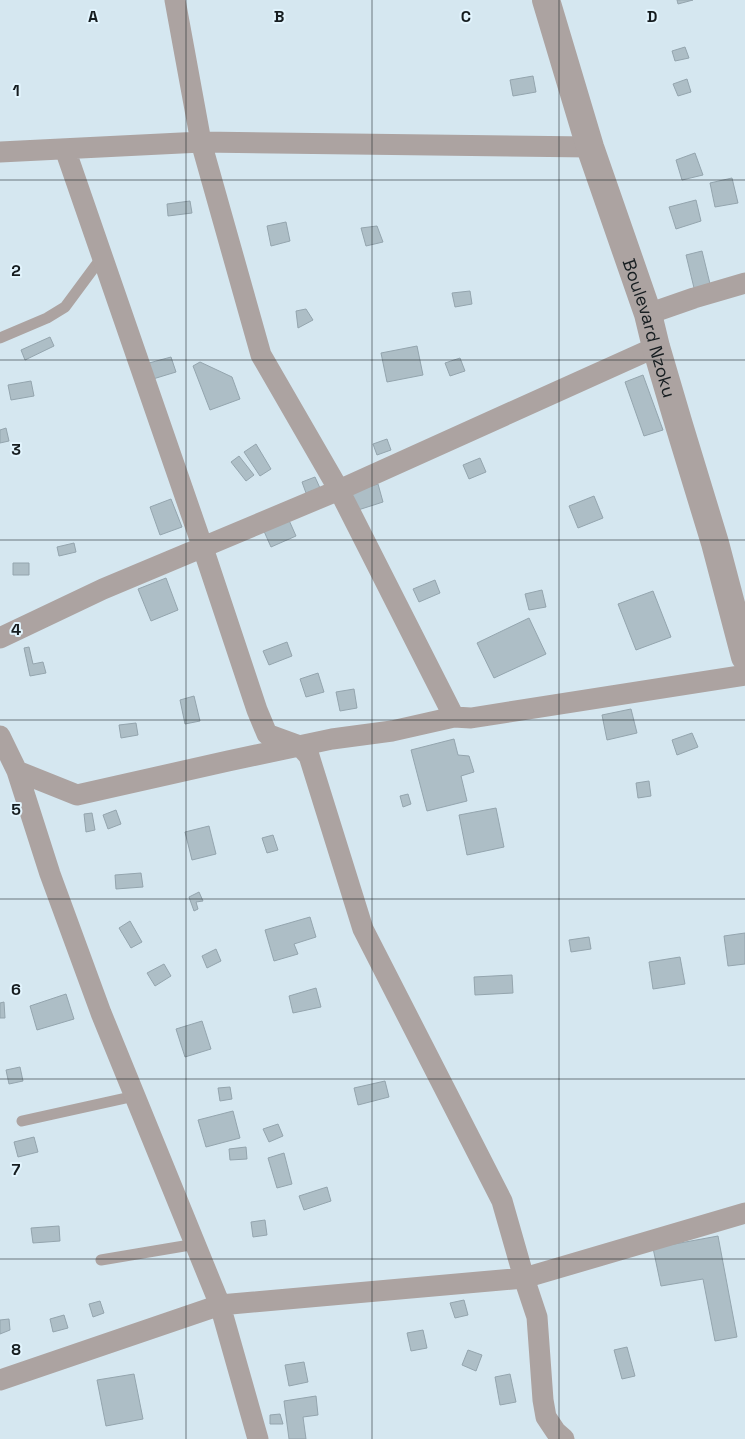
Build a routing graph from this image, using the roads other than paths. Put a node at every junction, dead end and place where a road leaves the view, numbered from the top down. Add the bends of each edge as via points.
1 (175, 0) edge
2 (546, 0) edge
3 (201, 142) junction
4 (590, 147) junction
5 (64, 149) junction
6 (0, 152) edge
7 (102, 257) junction
8 (745, 283) edge
9 (648, 314) junction
10 (0, 338) edge
11 (656, 347) junction
12 (339, 490) junction
13 (203, 548) junction
14 (0, 638) edge
15 (745, 657) edge
16 (745, 675) edge
17 (454, 717) junction
18 (0, 736) edge
19 (300, 746) junction
20 (9, 768) edge
21 (135, 1096) junction
22 (22, 1122) dead end
23 (745, 1213) edge
24 (196, 1244) junction
25 (101, 1260) dead end
26 (524, 1278) junction
27 (220, 1305) junction
28 (0, 1380) edge
29 (258, 1439) edge
30 (564, 1439) edge

1 - 3 street
2 - 4 street, Boulevard Nzoku
3 - 4 street
3 - 5 street
3 - 12 street via 261,355
4 - 9 street, Boulevard Nzoku
5 - 6 street
5 - 7 street
7 - 10 lane via 65,307
7 - 13 street
8 - 9 street
9 - 11 street, Boulevard Nzoku
11 - 12 street
11 - 15 street, Boulevard Nzoku via 716,542
12 - 13 street
12 - 17 street
13 - 14 street via 103,589
13 - 19 street via 267,734
16 - 17 street via 470,718
17 - 19 street
18 - 20 street
19 - 20 street via 77,795
19 - 26 street via 309,756 363,929 502,1201
20 - 21 street
21 - 22 lane
21 - 24 street
23 - 26 street
24 - 25 lane
24 - 27 street
26 - 27 street
26 - 30 street via 537,1317 546,1418
27 - 28 street
27 - 29 street

